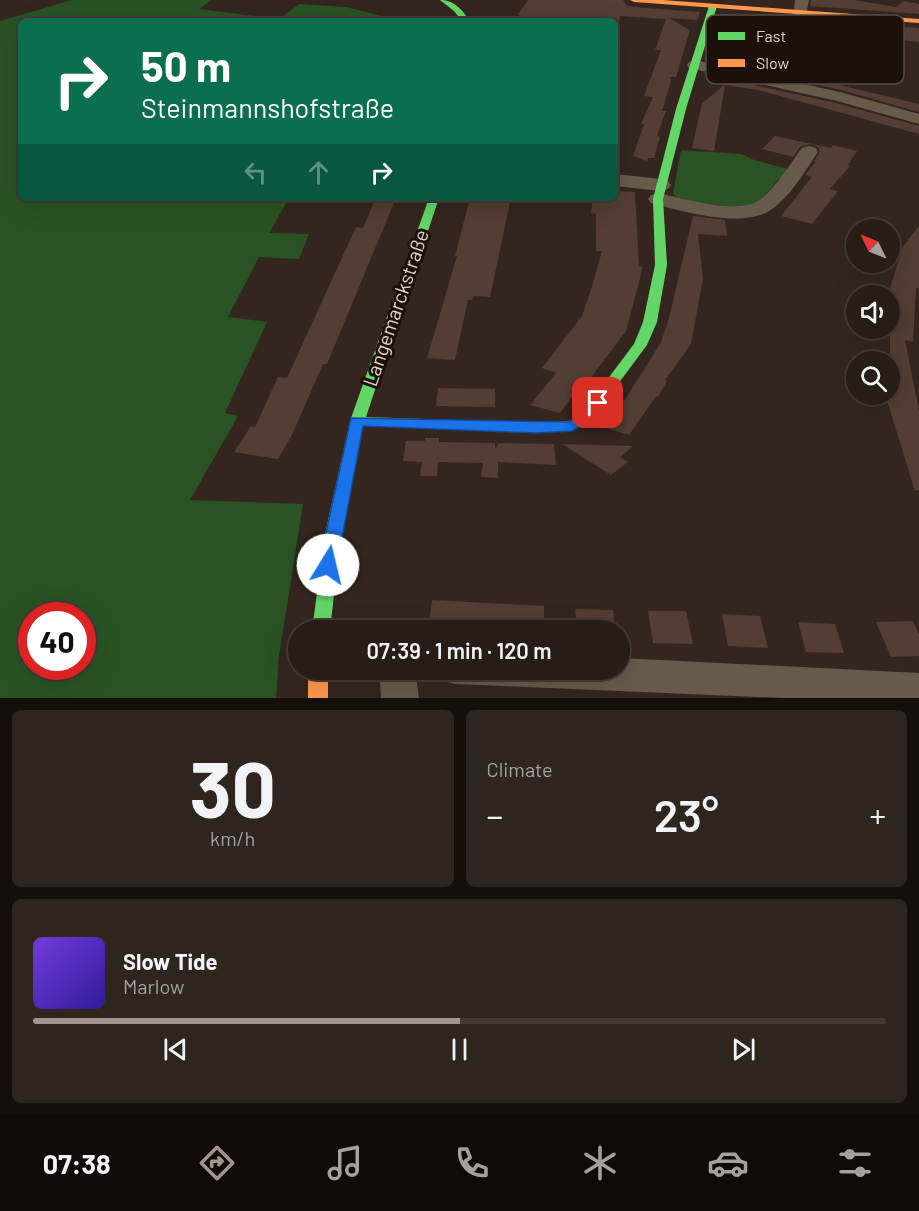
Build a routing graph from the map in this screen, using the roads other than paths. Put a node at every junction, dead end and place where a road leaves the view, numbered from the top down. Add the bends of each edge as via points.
1 (444, 0) edge
2 (634, 0) edge
3 (713, 6) junction
4 (802, 6) edge
5 (710, 15) edge
6 (872, 15) edge
7 (464, 18) edge
8 (904, 19) edge
9 (919, 21) edge
10 (706, 29) edge
11 (695, 66) junction
12 (706, 68) edge
13 (779, 84) edge
14 (919, 119) edge
15 (809, 152) dead end
16 (618, 181) edge
17 (659, 197) junction
18 (433, 201) edge
19 (357, 421) junction
20 (322, 620) edge
21 (630, 674) edge
22 (318, 680) edge
23 (398, 680) edge
24 (919, 689) edge
25 (318, 698) edge
26 (400, 698) edge

1 - 7 street
2 - 3 street
3 - 4 street
3 - 5 street
4 - 6 street
8 - 9 street
10 - 11 street
11 - 12 street
11 - 17 street
13 - 14 street
15 - 17 street via 767,204 757,210 731,212
16 - 17 street
17 - 19 street via 661,265 650,322 640,345 587,416 572,426 535,428
18 - 19 street, Langemarckstraße
19 - 20 street, Langemarckstraße via 333,534
21 - 24 street
22 - 25 street
23 - 26 street

